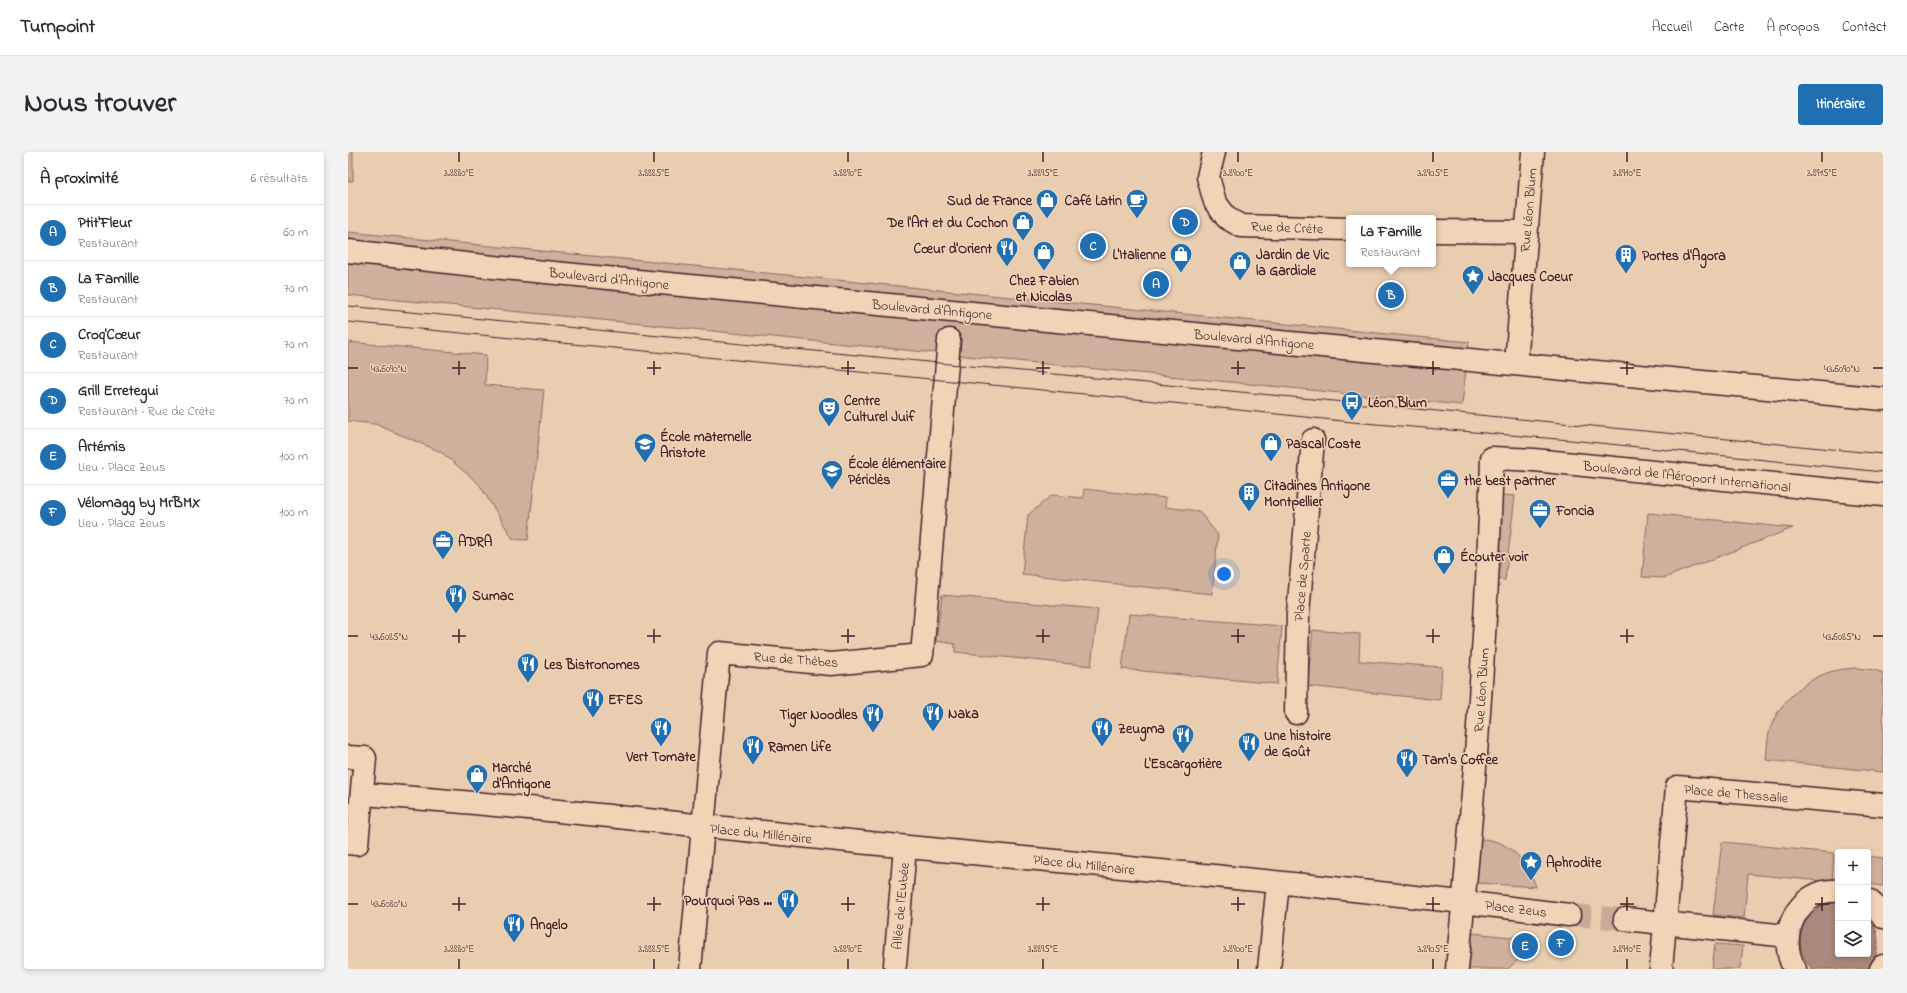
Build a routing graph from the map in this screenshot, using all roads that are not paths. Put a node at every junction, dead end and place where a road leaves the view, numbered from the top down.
1 (1214, 152) edge
2 (1533, 152) edge
3 (1346, 229) edge
4 (1436, 231) edge
5 (1526, 232) junction
6 (348, 251) edge
7 (948, 340) dead end
8 (1516, 364) junction
9 (1883, 399) edge
10 (1313, 440) dead end
11 (1492, 458) joint
12 (1883, 495) edge
13 (1296, 713) dead end
14 (348, 757) edge
15 (362, 794) junction
16 (1883, 806) edge
17 (703, 827) junction
18 (348, 843) edge
19 (905, 847) junction
20 (1278, 883) junction
21 (1835, 891) edge
22 (1464, 901) junction
23 (1871, 903) edge
24 (1569, 915) tunnel mouth
25 (1883, 917) edge
26 (1625, 919) tunnel mouth
27 (1665, 924) junction
28 (1787, 936) junction
29 (895, 965) dead end
30 (1883, 966) edge
31 (690, 969) edge
32 (1269, 969) edge
33 (1457, 969) edge
34 (1661, 969) edge
35 (1795, 969) edge
36 (1881, 969) edge

1 - 3 street, Rue de Crète
2 - 5 street, Rue Léon Blum
4 - 5 street
5 - 8 street, Rue Léon Blum
6 - 8 street, Boulevard d'Antigone
7 - 17 street, Rue de Thèbes
8 - 9 street
10 - 13 street, Place de Sparte
11 - 12 street, Boulevard de l'Aéroport International
11 - 22 street, Rue Léon Blum
14 - 15 street
15 - 17 street, Place du Millénaire
15 - 18 street
16 - 27 street, Place de Thessalie
17 - 19 street, Place du Millénaire
17 - 31 street, Rue de Thèbes
19 - 20 street, Place du Millénaire
19 - 29 street, Allée de l'Eubée
20 - 22 street, Place du Millénaire
20 - 32 street
21 - 28 street
22 - 24 street, Place Zeus
22 - 33 street, Rue Léon Blum
23 - 25 street
26 - 27 street
27 - 28 street
27 - 34 street, Place de Thessalie
28 - 35 street
30 - 36 street

